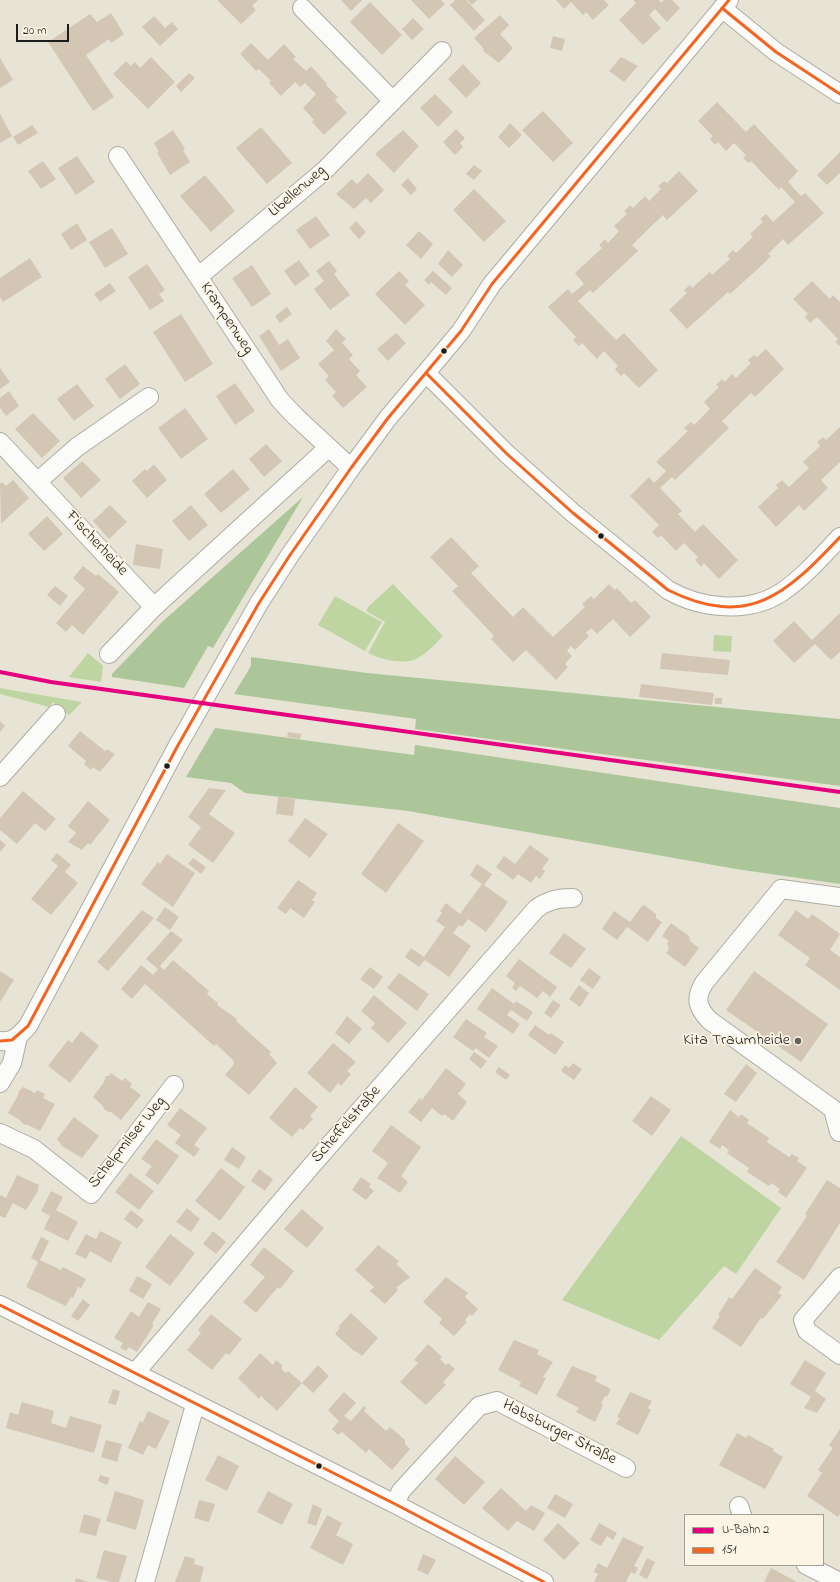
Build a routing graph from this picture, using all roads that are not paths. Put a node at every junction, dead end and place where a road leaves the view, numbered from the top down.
1 (726, 4) edge
2 (302, 8) dead end
3 (442, 51) dead end
4 (840, 94) edge
5 (393, 101) junction
6 (118, 156) dead end
7 (198, 277) junction
8 (426, 373) junction
9 (148, 397) dead end
10 (0, 442) edge
11 (328, 448) junction
12 (351, 468) junction
13 (37, 482) junction
14 (840, 537) edge
15 (154, 607) junction
16 (109, 654) dead end
17 (56, 714) dead end
18 (0, 777) edge
19 (840, 897) edge
20 (572, 898) dead end
21 (18, 1037) junction
22 (0, 1041) edge
23 (0, 1084) edge
24 (174, 1085) dead end
25 (839, 1132) dead end
26 (0, 1133) edge
27 (840, 1276) edge
28 (0, 1305) edge
29 (840, 1355) edge
30 (135, 1373) junction
31 (195, 1404) junction
32 (626, 1468) dead end
33 (395, 1504) junction
34 (808, 1566) edge
35 (145, 1582) edge
36 (544, 1582) edge
37 (840, 1582) edge

1 - 4 street
1 - 8 street
2 - 5 street
3 - 5 street, Libellenweg
5 - 7 street, Libellenweg
6 - 7 street, Krampenweg
7 - 11 street, Krampenweg
8 - 12 street
8 - 14 street
9 - 13 street
10 - 13 street, Fischerheide
11 - 12 street, Krampenweg
11 - 15 street
12 - 21 street
13 - 15 street, Fischerheide
15 - 16 street
17 - 18 street
19 - 25 street
20 - 30 street, Scheffelstraße
21 - 22 street
21 - 23 street
24 - 26 street, Schelpmilser Weg
27 - 29 street
28 - 30 street
30 - 31 street
31 - 33 street
31 - 35 street
32 - 33 street, Habsburger Straße
33 - 36 street
34 - 37 street

